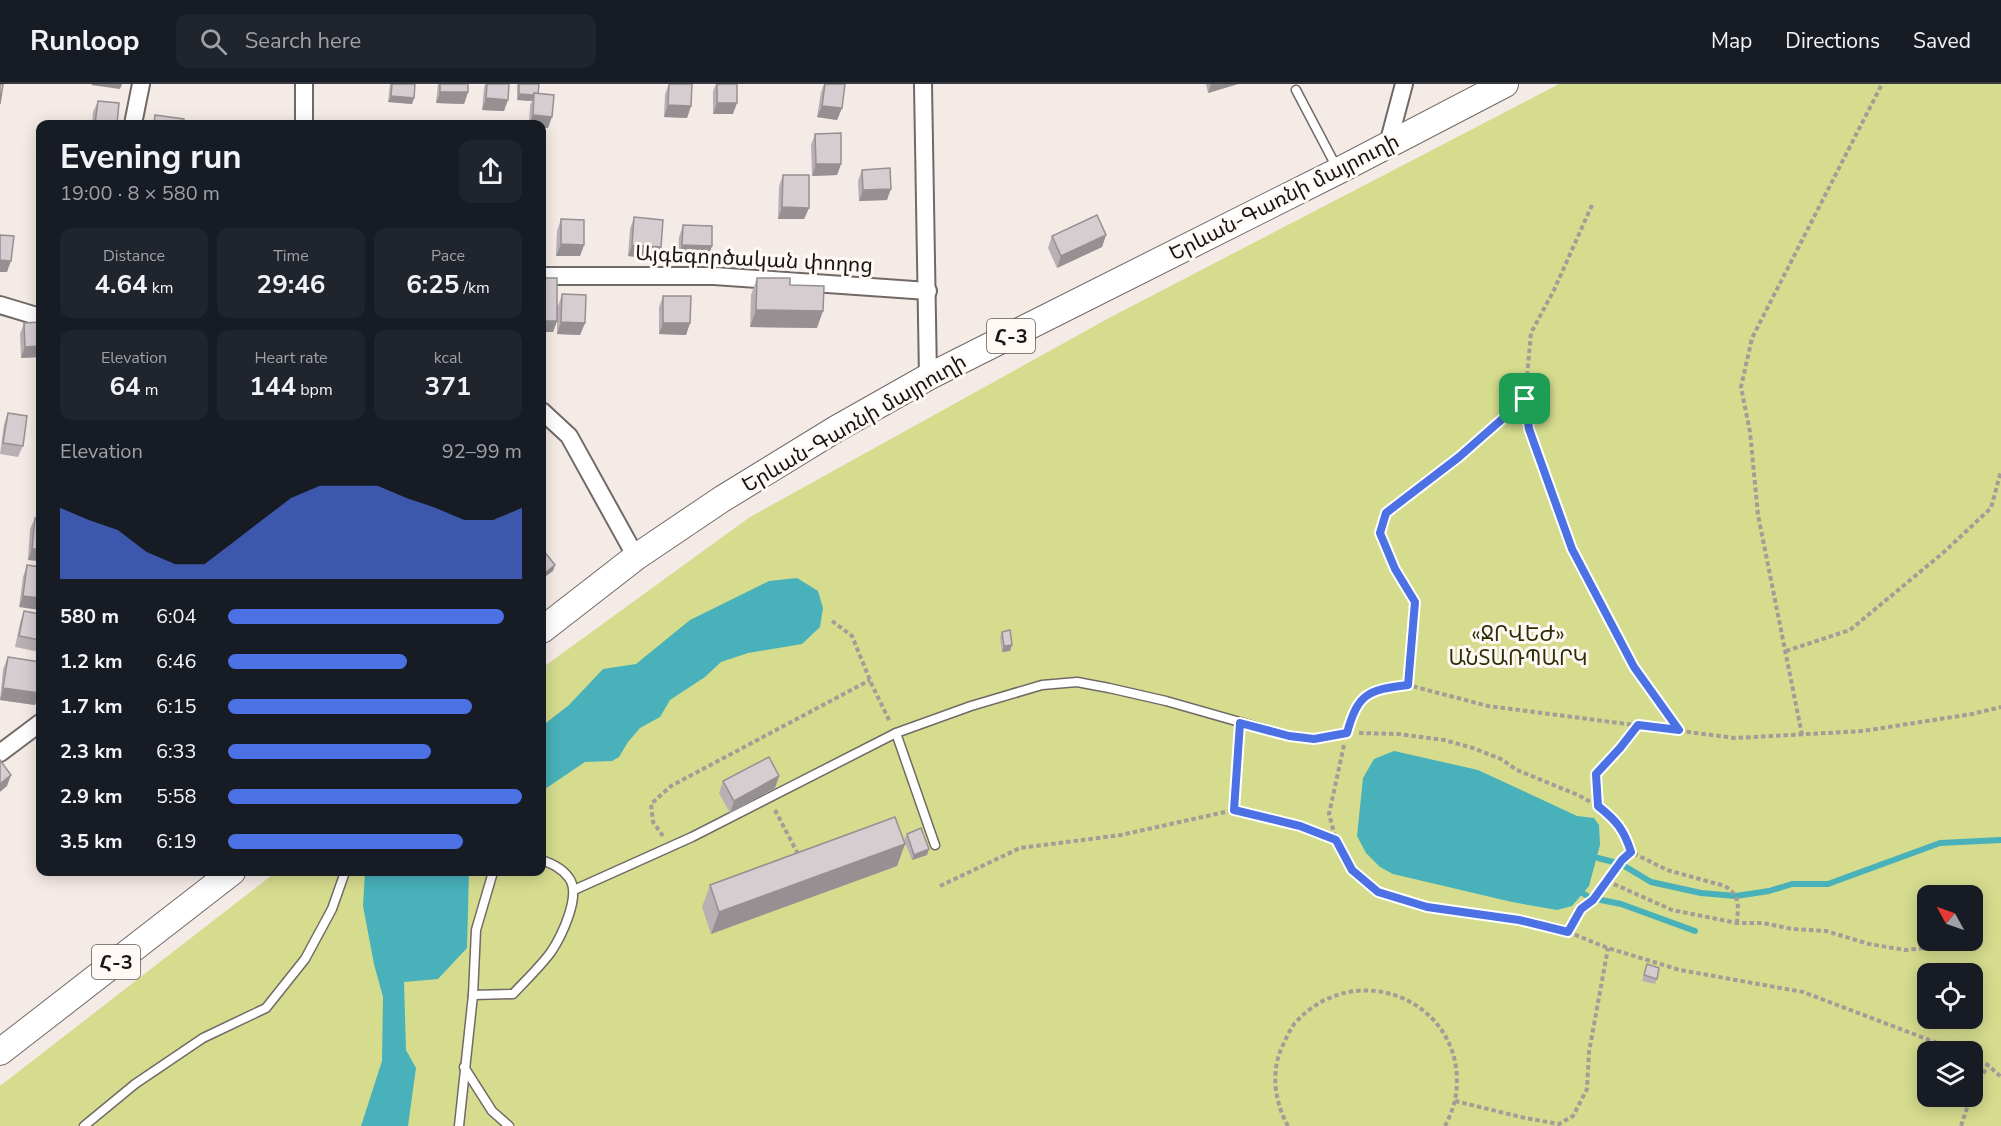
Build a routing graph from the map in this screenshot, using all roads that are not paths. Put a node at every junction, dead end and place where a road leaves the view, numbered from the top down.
1 (141, 84) edge
2 (304, 84) edge
3 (923, 84) edge
4 (1404, 84) edge
5 (1505, 84) edge
6 (1296, 90) dead end
7 (134, 120) edge
8 (304, 120) edge
9 (1388, 144) junction
10 (1338, 171) junction
11 (546, 276) edge
12 (928, 291) junction
13 (0, 305) edge
14 (36, 316) edge
15 (928, 377) junction
16 (546, 415) edge
17 (636, 558) junction
18 (546, 627) edge
19 (36, 726) edge
20 (896, 733) junction
21 (1347, 733) road end
22 (0, 753) edge
23 (935, 845) dead end
24 (546, 862) edge
25 (227, 876) edge
26 (344, 876) edge
27 (492, 876) edge
28 (574, 890) junction
29 (472, 995) junction
30 (0, 1052) edge
31 (464, 1066) junction
32 (84, 1126) edge
33 (459, 1126) edge
34 (509, 1126) edge

1 - 7 street
2 - 8 street
3 - 12 street
4 - 9 street
5 - 9 main road, Երևան-Գառնի մայրուղի / Հ-3
6 - 10 lane
9 - 10 main road, Երևան-Գառնի մայրուղի / Հ-3
10 - 15 main road, Երևան-Գառնի մայրուղի / Հ-3
11 - 12 street, Այգեգործական փողոց
12 - 15 street
13 - 14 street
15 - 17 main road, Երևան-Գառնի մայրուղի / Հ-3
16 - 17 street
17 - 18 main road, Երևան-Գառնի մայրուղի / Հ-3
19 - 22 street
20 - 21 lane
20 - 23 lane
20 - 28 lane
24 - 28 lane
25 - 30 main road, Հ-3
26 - 32 lane
27 - 29 lane
28 - 29 lane
29 - 31 lane
31 - 33 lane
31 - 34 lane

